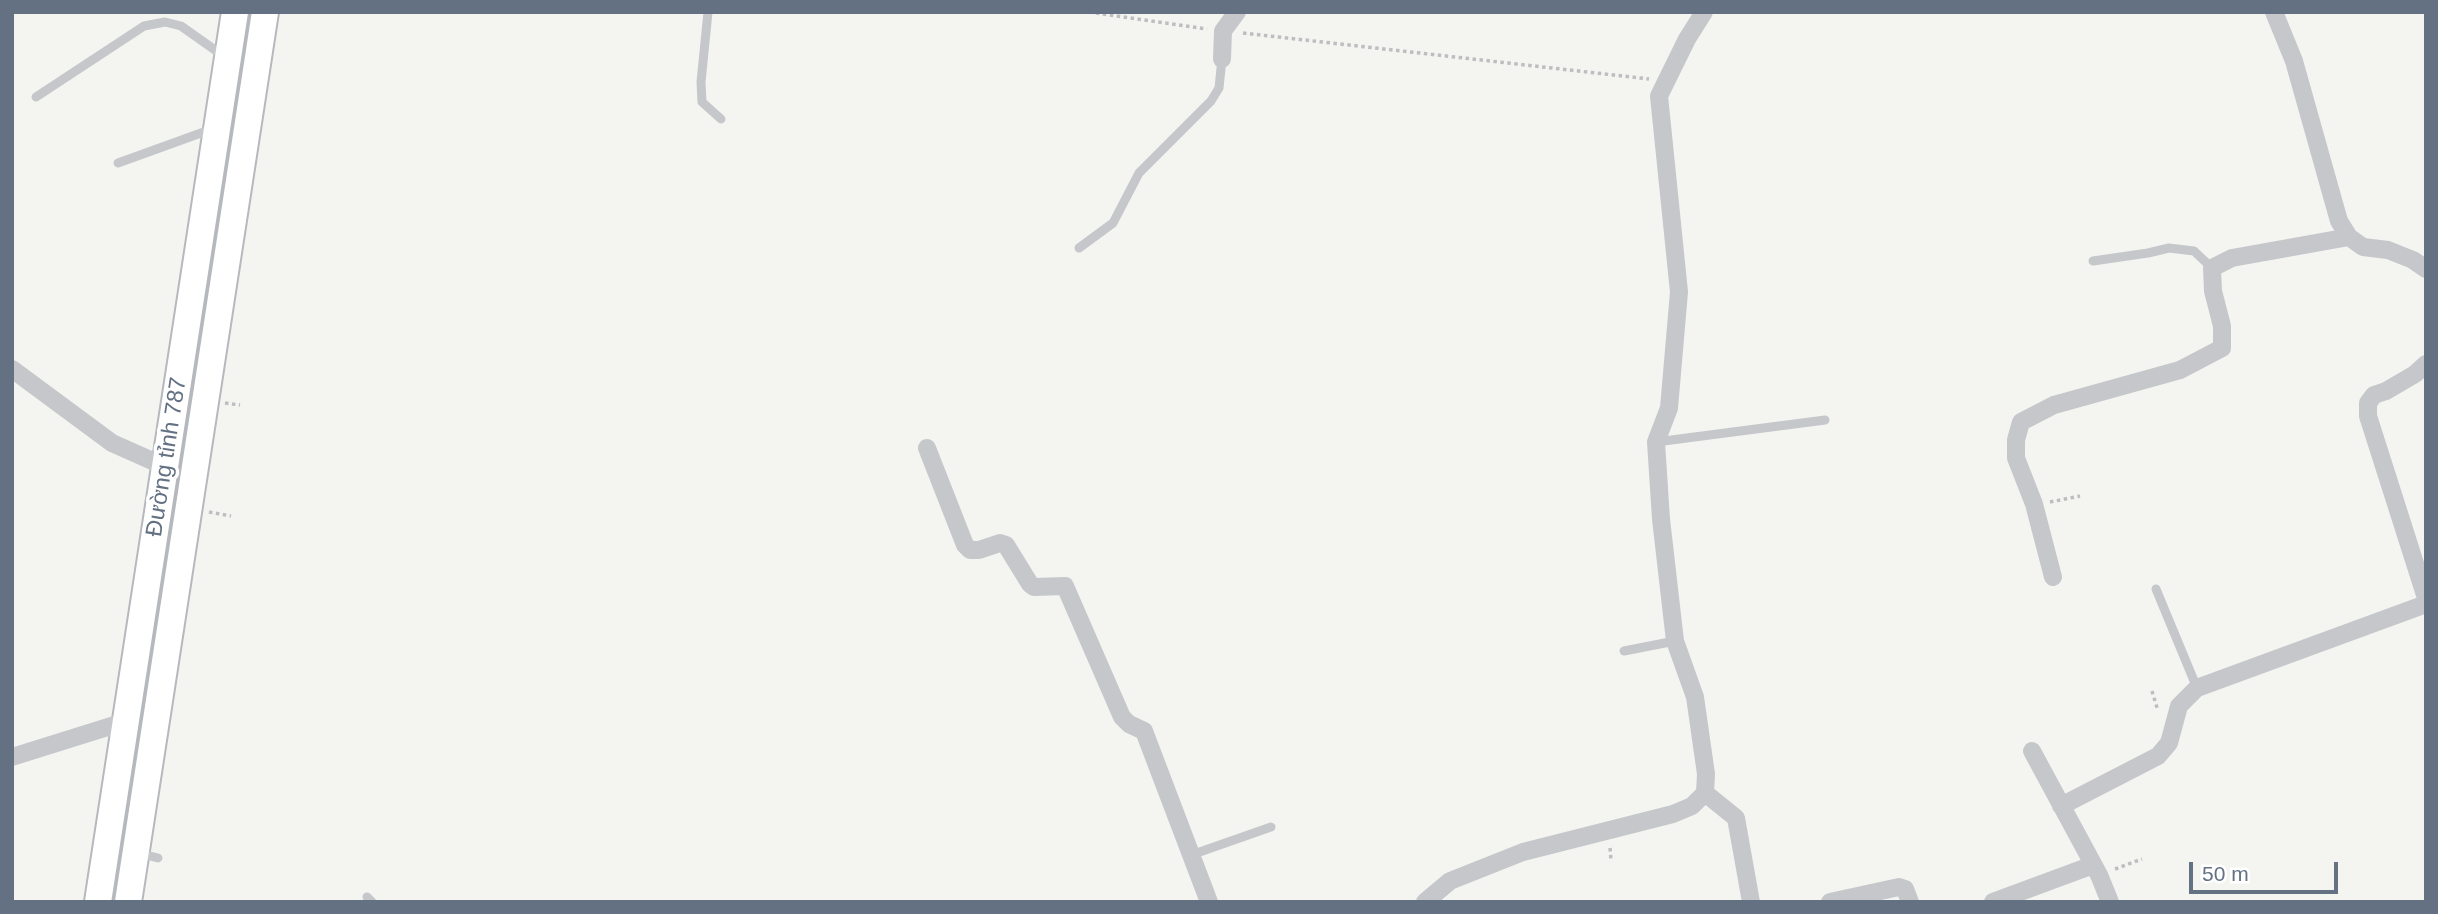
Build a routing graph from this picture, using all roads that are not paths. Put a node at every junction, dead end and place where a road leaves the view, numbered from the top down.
1 (235, 12) edge
2 (265, 12) edge
3 (708, 12) edge
4 (1237, 12) edge
5 (1703, 12) edge
6 (2274, 12) edge
7 (1223, 44) joint
8 (228, 54) junction
9 (36, 97) dead end
10 (721, 119) dead end
11 (217, 127) junction
12 (118, 163) dead end
13 (2349, 237) junction
14 (1080, 248) dead end
15 (2093, 261) dead end
16 (2212, 268) junction
17 (2426, 269) edge
18 (2426, 364) edge
19 (12, 369) edge
20 (1825, 420) dead end
21 (1656, 442) junction
22 (928, 448) dead end
23 (166, 467) junction
24 (2053, 577) dead end
25 (2156, 589) dead end
26 (2426, 598) edge
27 (2426, 604) edge
28 (1675, 641) junction
29 (1624, 651) dead end
30 (2197, 688) junction
31 (127, 721) junction
32 (2032, 751) dead end
33 (12, 757) edge
34 (1705, 793) junction
35 (2061, 807) junction
36 (1271, 827) dead end
37 (1191, 855) junction
38 (2096, 870) junction
39 (98, 902) edge
40 (128, 902) edge
41 (1209, 902) edge
42 (1425, 902) edge
43 (1751, 902) edge
44 (1830, 902) edge
45 (1910, 902) edge
46 (1993, 902) edge
47 (2110, 902) edge

1 - 8 main road, Đường tỉnh 787
2 - 40 main road, Đường tỉnh 787
3 - 10 lane
4 - 7 street
5 - 21 street
6 - 13 street
7 - 14 lane
8 - 9 lane
8 - 11 main road, Đường tỉnh 787
11 - 12 lane
11 - 23 main road, Đường tỉnh 787
13 - 16 street
13 - 17 street
15 - 16 lane
16 - 24 street
18 - 26 street
19 - 23 street
20 - 21 lane
21 - 28 street
22 - 37 street
23 - 31 main road, Đường tỉnh 787
25 - 30 lane
27 - 30 street
28 - 29 lane
28 - 34 street
30 - 35 street
31 - 33 street
31 - 39 main road, Đường tỉnh 787
32 - 35 street
34 - 42 street
34 - 43 street
35 - 38 street
36 - 37 lane
37 - 41 street
38 - 46 street
38 - 47 street
44 - 45 street

